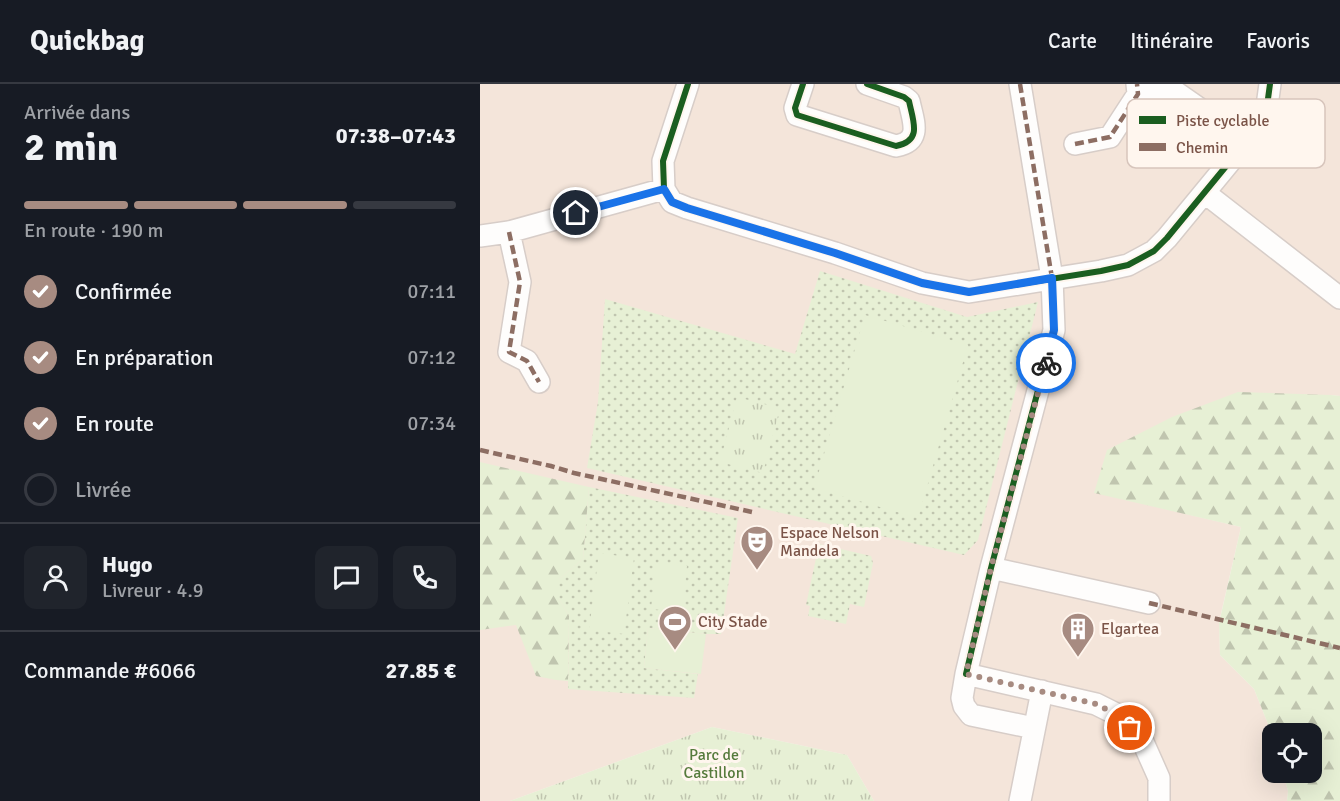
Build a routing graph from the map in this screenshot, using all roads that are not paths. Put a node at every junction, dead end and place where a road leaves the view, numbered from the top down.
1 (688, 84) edge
2 (802, 84) edge
3 (867, 84) edge
4 (1020, 84) edge
5 (1270, 84) edge
6 (1137, 89) edge
7 (1186, 99) edge
8 (1268, 99) edge
9 (1127, 107) edge
10 (1075, 144) dead end
11 (1225, 168) edge
12 (664, 189) junction
13 (1205, 193) junction
14 (509, 232) junction
15 (480, 236) edge
16 (1052, 278) junction
17 (1340, 298) edge
18 (539, 382) dead end
19 (991, 568) junction
20 (1149, 603) dead end
21 (966, 674) junction
22 (1042, 691) junction
23 (1034, 728) junction
24 (1020, 801) edge
25 (1159, 801) edge

1 - 12 street
2 - 3 street
4 - 16 street
5 - 8 street
6 - 7 street
9 - 10 street
11 - 13 street
12 - 14 street
12 - 16 street
13 - 16 street
13 - 17 street
14 - 15 street
14 - 18 street
16 - 19 street
19 - 20 street
19 - 21 street
21 - 22 street
21 - 23 street
22 - 23 street
22 - 25 street
23 - 24 street

